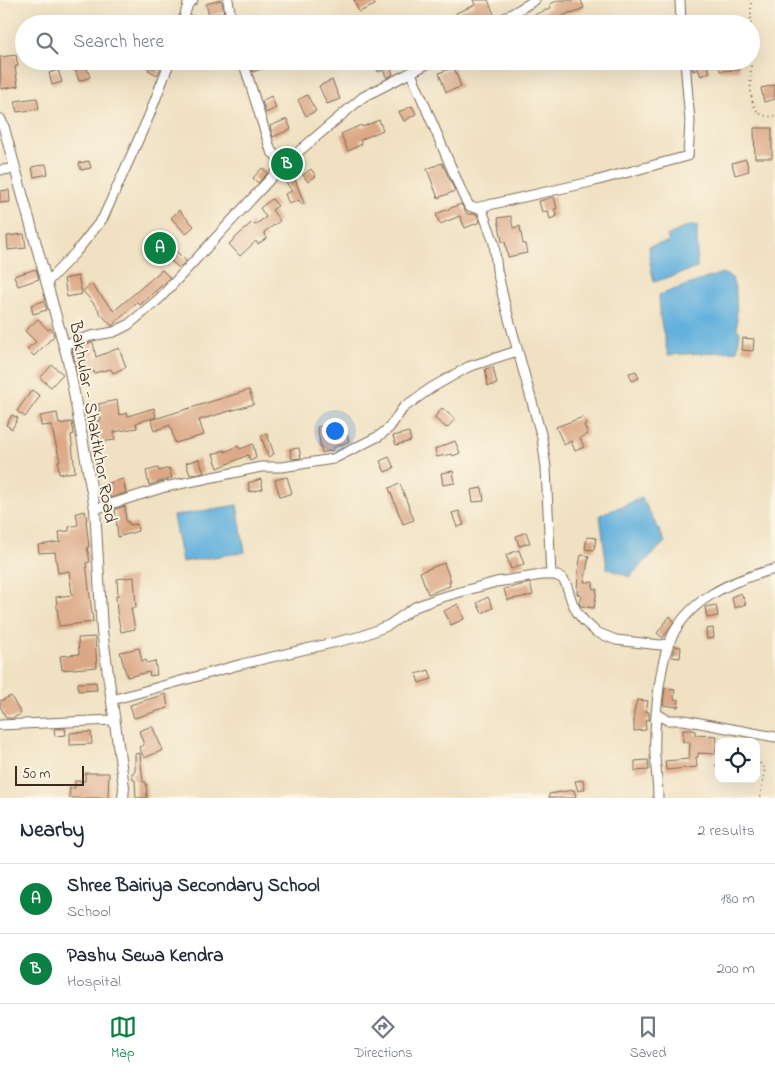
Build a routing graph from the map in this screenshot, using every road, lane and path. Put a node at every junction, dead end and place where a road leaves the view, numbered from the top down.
1 (192, 0) edge
2 (228, 0) edge
3 (535, 0) edge
4 (680, 0) edge
5 (751, 0) edge
6 (185, 15) edge
7 (230, 15) edge
8 (510, 15) edge
9 (681, 15) edge
10 (751, 15) edge
11 (167, 70) edge
12 (246, 70) edge
13 (416, 70) edge
14 (685, 70) edge
15 (751, 70) edge
16 (411, 73) junction
17 (775, 116) edge
18 (0, 119) edge
19 (284, 164) junction
20 (15, 169) junction
21 (0, 170) edge
22 (481, 207) junction
23 (46, 282) junction
24 (64, 344) junction
25 (517, 351) junction
26 (94, 509) junction
27 (775, 569) edge
28 (551, 575) junction
29 (668, 644) junction
30 (112, 700) junction
31 (656, 713) junction
32 (114, 720) junction
33 (0, 726) edge
34 (775, 737) edge
35 (760, 763) edge
36 (123, 798) edge
37 (658, 798) edge
38 (760, 798) edge

1 - 6 street
2 - 7 street
3 - 8 street
4 - 9 street
5 - 10 path
11 - 23 street
12 - 19 street
13 - 16 street
14 - 22 street
15 - 17 path
16 - 19 street
16 - 22 street
18 - 20 street, Bakhular - Shaktikhor Road
19 - 24 street
20 - 21 street
20 - 23 street, Bakhular - Shaktikhor Road
22 - 25 street
23 - 24 street, Bakhular - Shaktikhor Road
24 - 26 street, Bakhular - Shaktikhor Road
25 - 26 street
25 - 28 street
26 - 30 street, Bakhular - Shaktikhor Road
27 - 29 street
28 - 29 street
28 - 30 street
29 - 31 street
30 - 32 street, Bakhular - Shaktikhor Road
31 - 34 street
31 - 37 street
32 - 33 street
32 - 36 street, Bakhular - Shaktikhor Road
35 - 38 path

